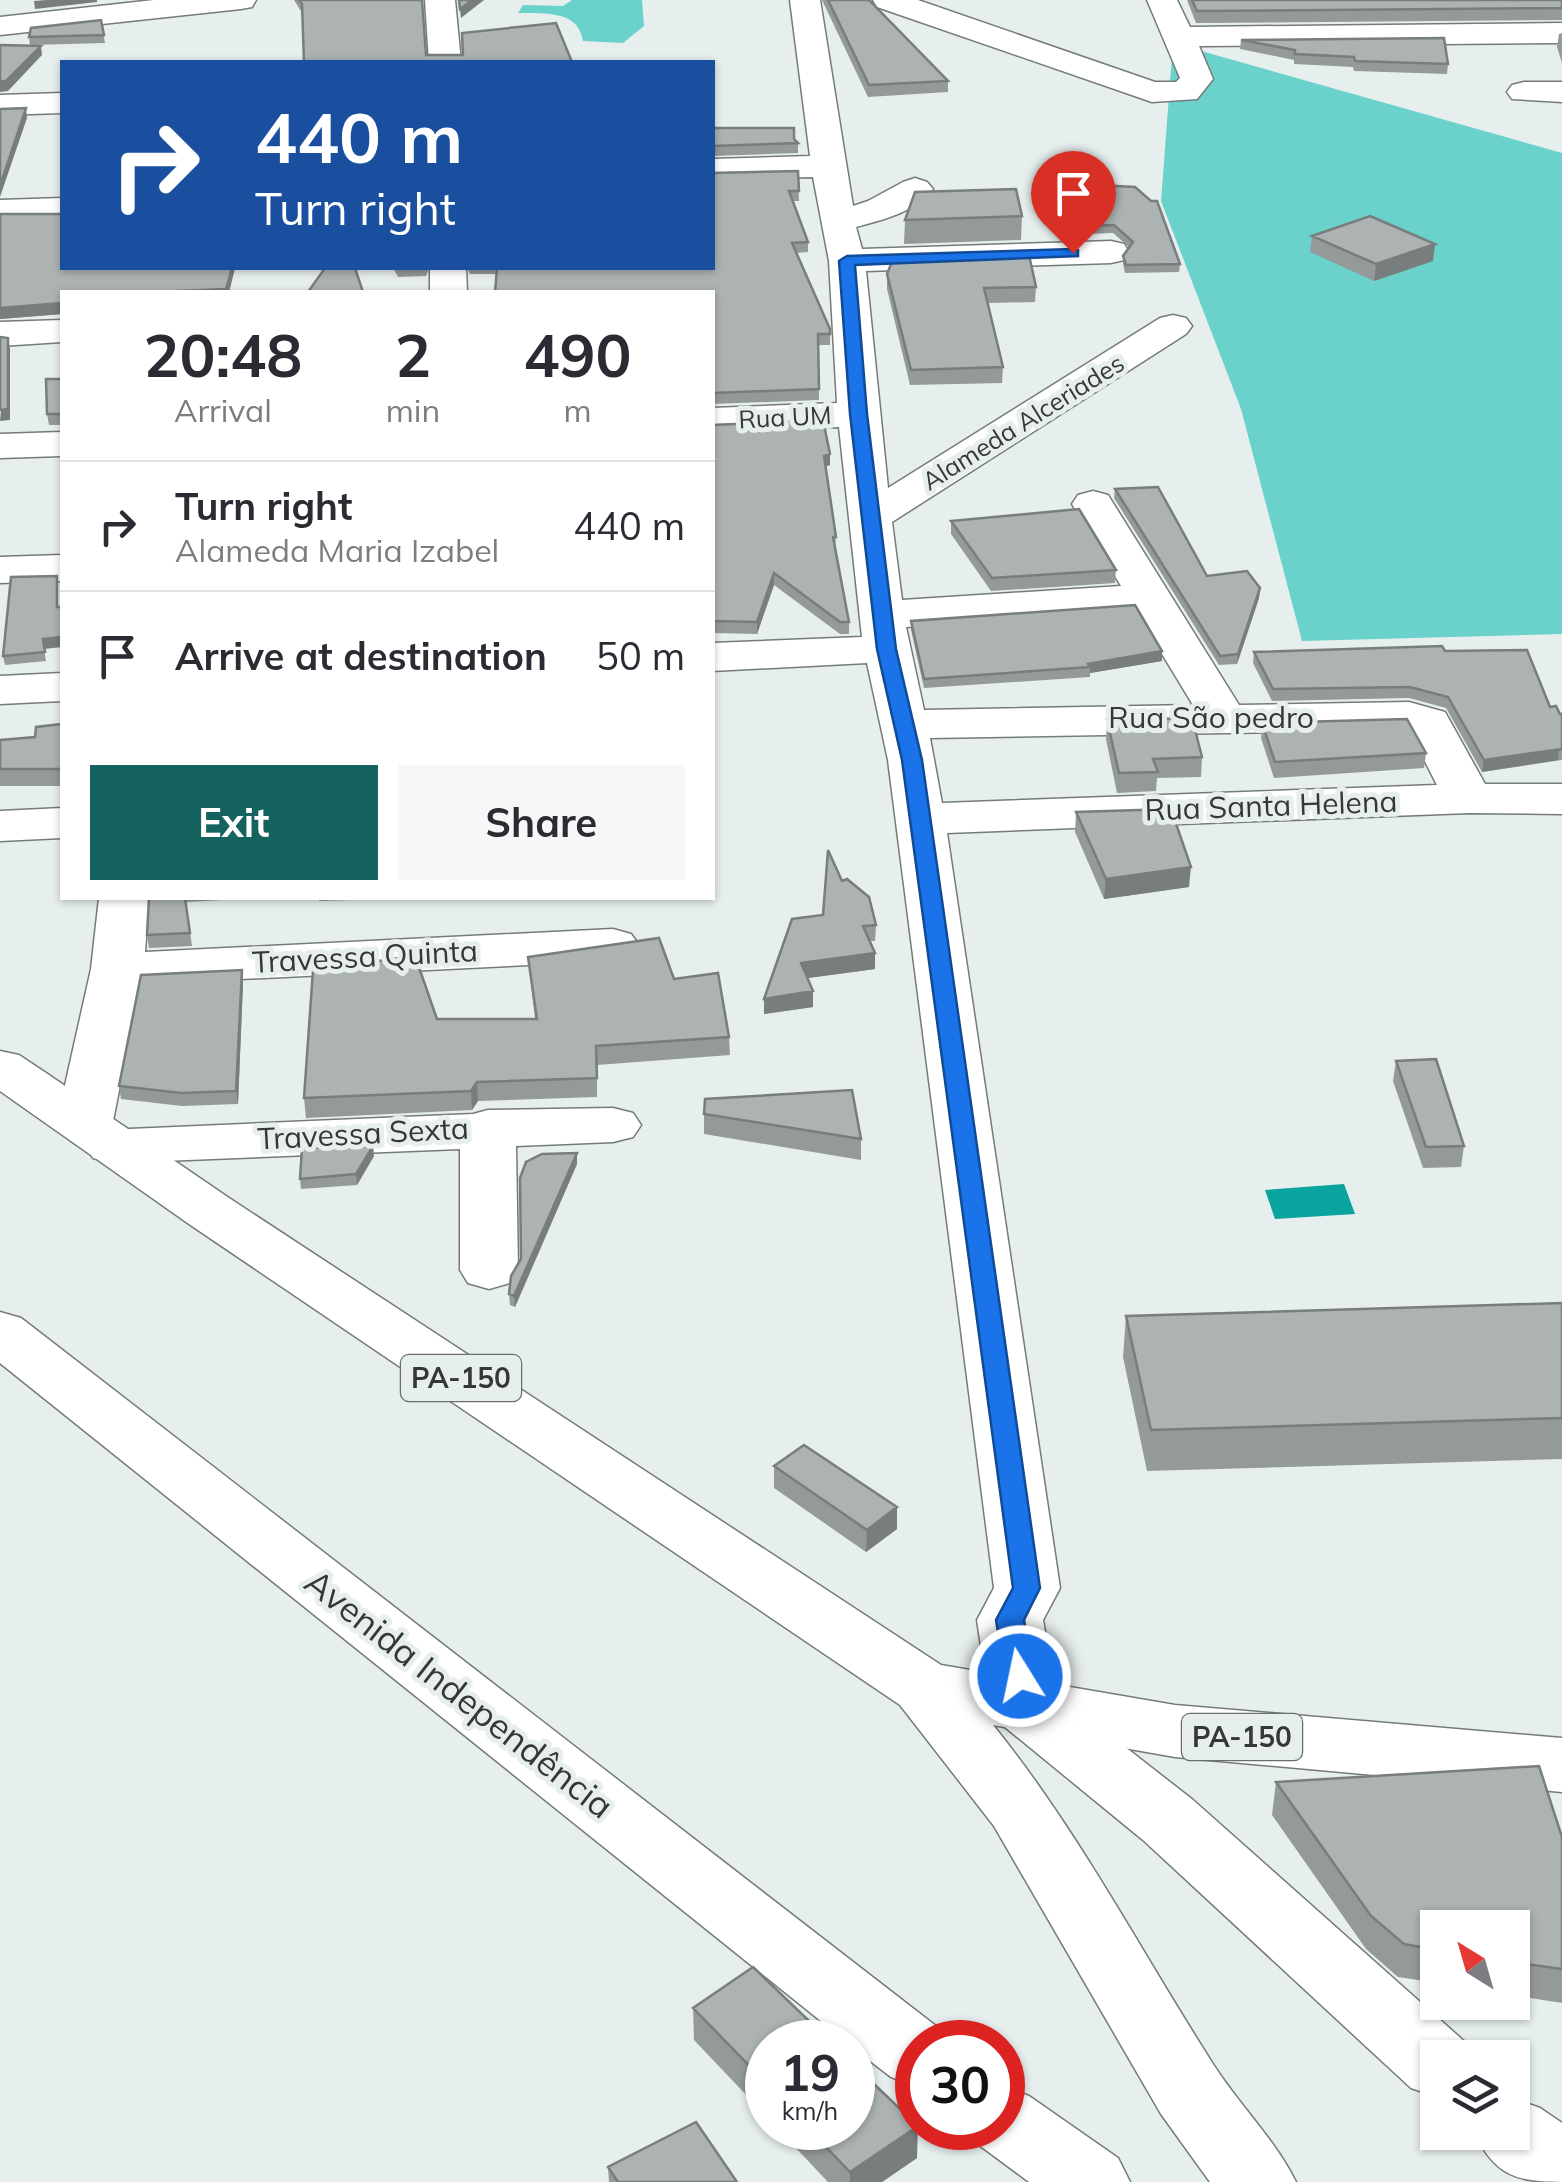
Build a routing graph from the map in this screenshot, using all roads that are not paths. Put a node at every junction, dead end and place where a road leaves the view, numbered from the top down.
1 (240, 0) edge
2 (440, 0) edge
3 (805, 0) edge
4 (888, 0) edge
5 (1162, 0) edge
6 (0, 26) edge
7 (1562, 33) edge
8 (1180, 37) junction
9 (445, 60) edge
10 (1524, 92) dead end
11 (1562, 92) edge
12 (60, 103) edge
13 (0, 105) edge
14 (831, 166) junction
15 (715, 169) edge
16 (914, 188) edge
17 (60, 209) edge
18 (0, 211) edge
19 (842, 241) junction
20 (1110, 252) dead end
21 (1172, 326) dead end
22 (60, 332) edge
23 (0, 334) edge
24 (858, 414) junction
25 (715, 420) edge
26 (60, 444) edge
27 (0, 446) edge
28 (1094, 504) dead end
29 (873, 516) junction
30 (60, 568) edge
31 (0, 570) edge
32 (1148, 597) junction
33 (885, 632) junction
34 (715, 657) edge
35 (60, 687) edge
36 (0, 690) edge
37 (1223, 717) junction
38 (906, 724) junction
39 (1468, 798) junction
40 (1562, 799) edge
41 (919, 819) junction
42 (60, 823) edge
43 (0, 826) edge
44 (124, 900) edge
45 (613, 946) edge
46 (117, 969) junction
47 (0, 1067) edge
48 (613, 1124) dead end
49 (488, 1127) junction
50 (99, 1134) junction
51 (488, 1270) dead end
52 (0, 1332) edge
53 (924, 1686) junction
54 (1024, 1705) junction
55 (1175, 1731) junction
56 (1562, 1765) edge
57 (610, 1813) junction
58 (1168, 1820) junction
59 (895, 2037) edge
60 (1420, 2049) edge
61 (895, 2068) edge
62 (1025, 2135) edge
63 (1530, 2144) edge
64 (988, 2150) edge
65 (1562, 2168) edge
66 (1026, 2182) edge
67 (1090, 2182) edge
68 (1256, 2182) edge

1 - 6 street
2 - 9 street
3 - 14 street
4 - 8 street
5 - 8 street
7 - 8 street
10 - 11 street
12 - 13 street
14 - 15 street
14 - 19 street
16 - 19 street
17 - 18 street
19 - 20 street
19 - 24 street
21 - 29 street, Alameda Alceriades
22 - 23 street
24 - 25 street, Rua UM
24 - 29 street
26 - 27 street
28 - 32 street
29 - 33 street
30 - 31 street
32 - 33 street
32 - 37 street
33 - 34 street
33 - 38 street
35 - 36 street
37 - 38 street, Rua São pedro
37 - 39 street, Rua São pedro
38 - 41 street
39 - 40 street, Rua Santa Helena
39 - 41 street, Rua Santa Helena
41 - 54 street
42 - 43 street
44 - 46 street
45 - 46 street, Travessa Quinta
46 - 50 street
47 - 50 street, PA-150
48 - 49 street, Travessa Sexta
49 - 50 street, Travessa Sexta
49 - 51 street
50 - 53 street, PA-150
52 - 57 street, Avenida Independência
53 - 54 street, PA-150
53 - 68 street, PA-150
54 - 55 street, PA-150
54 - 58 street
55 - 56 street, PA-150
55 - 58 street
57 - 59 street, Avenida Independência
57 - 61 street
58 - 60 street
62 - 67 street
63 - 65 street
64 - 66 street

